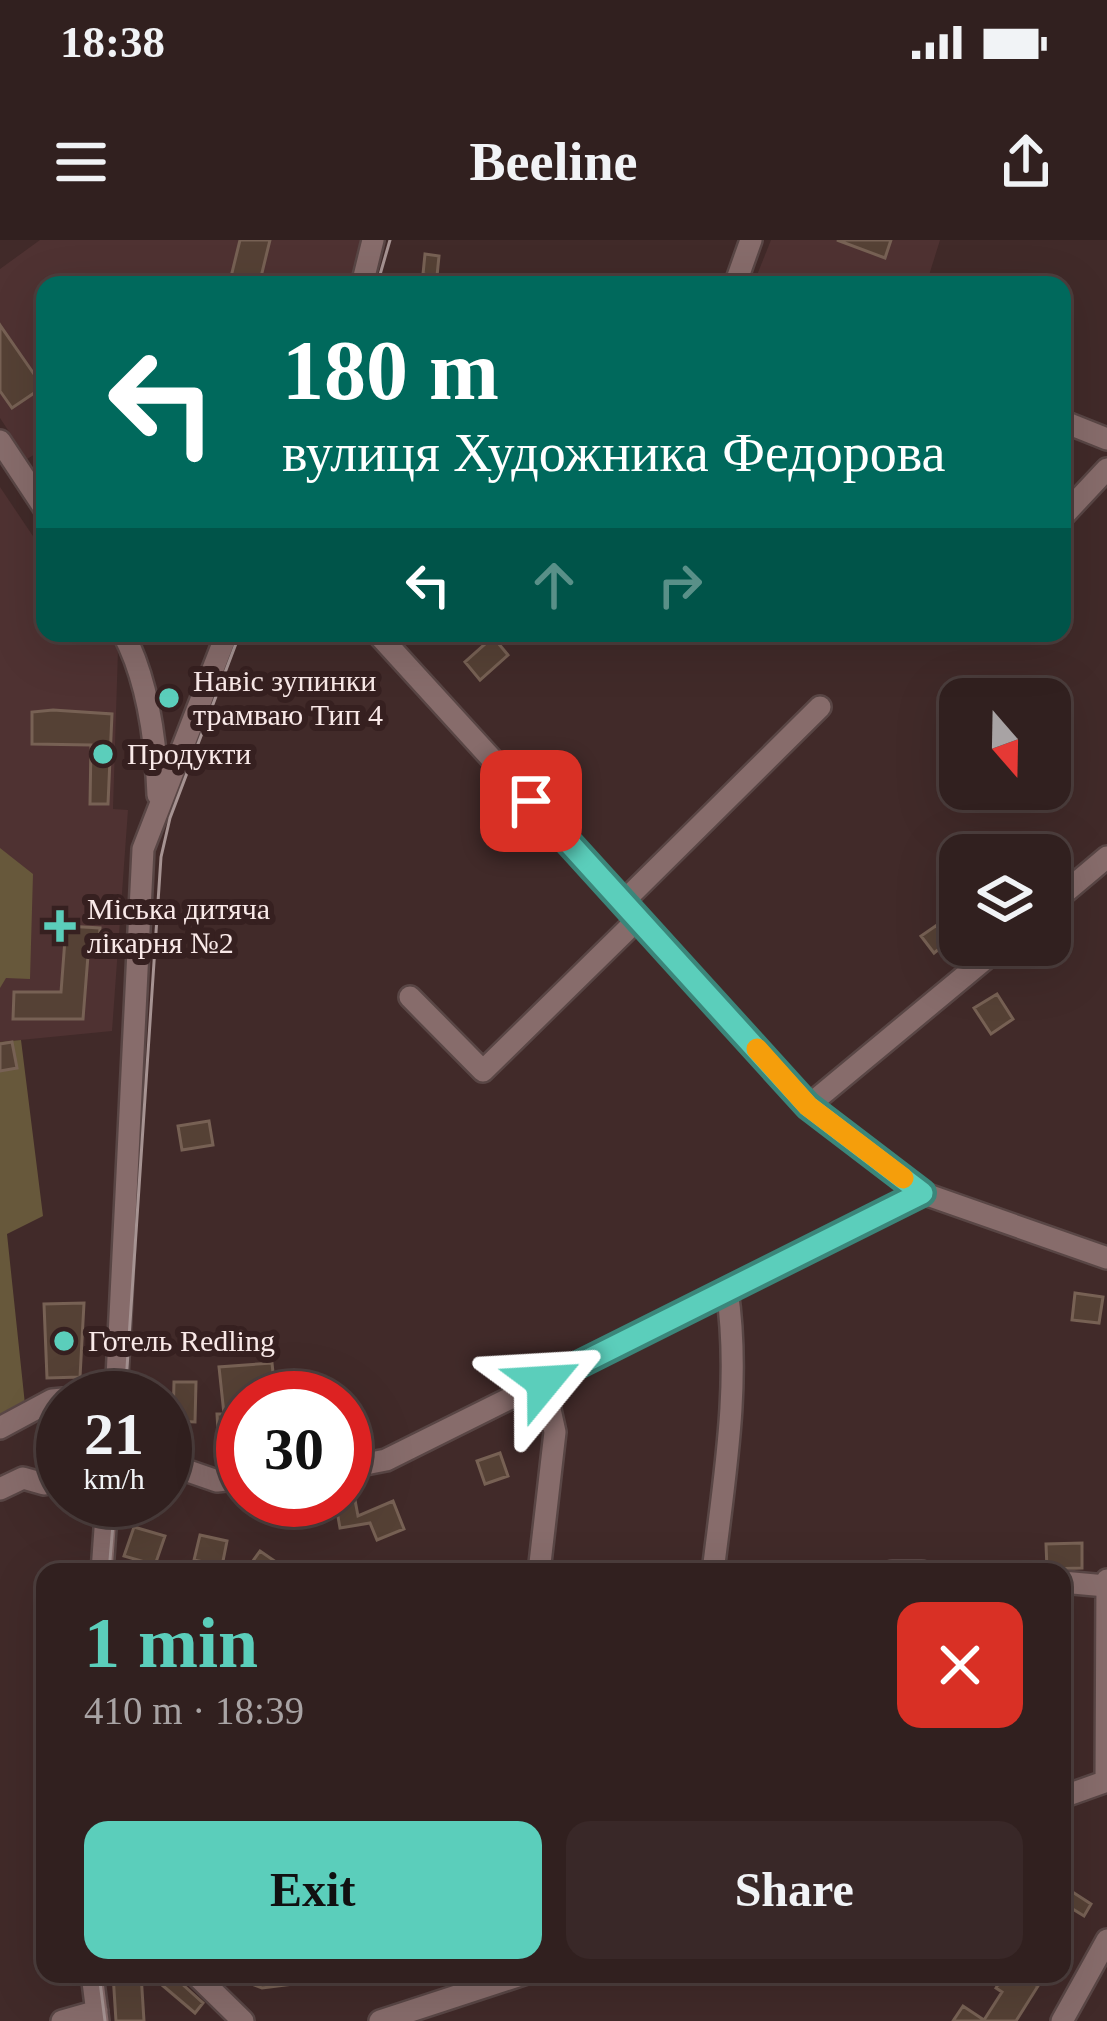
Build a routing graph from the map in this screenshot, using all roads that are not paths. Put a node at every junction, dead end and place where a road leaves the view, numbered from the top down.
1 (373, 240) edge
2 (751, 240) edge
3 (364, 276) edge
4 (738, 276) edge
5 (1071, 425) edge
6 (1107, 440) edge
7 (0, 441) edge
8 (1107, 469) edge
9 (36, 495) edge
10 (1071, 507) edge
11 (128, 642) edge
12 (223, 642) edge
13 (385, 642) edge
14 (820, 707) dead end
15 (159, 801) junction
16 (1107, 857) edge
17 (1071, 887) edge
18 (631, 911) junction
19 (977, 966) edge
20 (410, 997) dead end
21 (808, 1106) junction
22 (922, 1193) junction
23 (1107, 1258) edge
24 (727, 1291) junction
25 (117, 1371) edge
26 (544, 1382) junction
27 (36, 1409) edge
28 (0, 1428) edge
29 (372, 1463) edge
30 (36, 1482) edge
31 (0, 1489) edge
32 (105, 1527) edge
33 (103, 1563) edge
34 (540, 1563) edge
35 (714, 1563) edge
36 (1071, 1582) edge
37 (1107, 1583) edge
38 (1107, 1781) edge
39 (1071, 1794) edge
40 (1107, 1940) edge
41 (93, 1983) edge
42 (204, 1983) edge
43 (492, 1983) edge
44 (97, 2016) edge
45 (62, 2021) edge
46 (243, 2021) edge
47 (380, 2021) edge
48 (1061, 2021) edge

1 - 3 street
2 - 4 street
5 - 6 street
7 - 9 street
8 - 10 street
11 - 15 street
12 - 15 street
13 - 18 street
14 - 18 street
15 - 25 street
16 - 17 street
18 - 20 street
18 - 21 street
19 - 21 street
21 - 22 street
22 - 23 street
22 - 24 street
24 - 26 street
24 - 35 street
26 - 29 street
26 - 34 street
27 - 28 street
30 - 31 street
32 - 33 street
36 - 37 street
37 - 38 street
38 - 39 street
40 - 48 street
41 - 44 street
42 - 46 street
43 - 47 street
44 - 45 street

